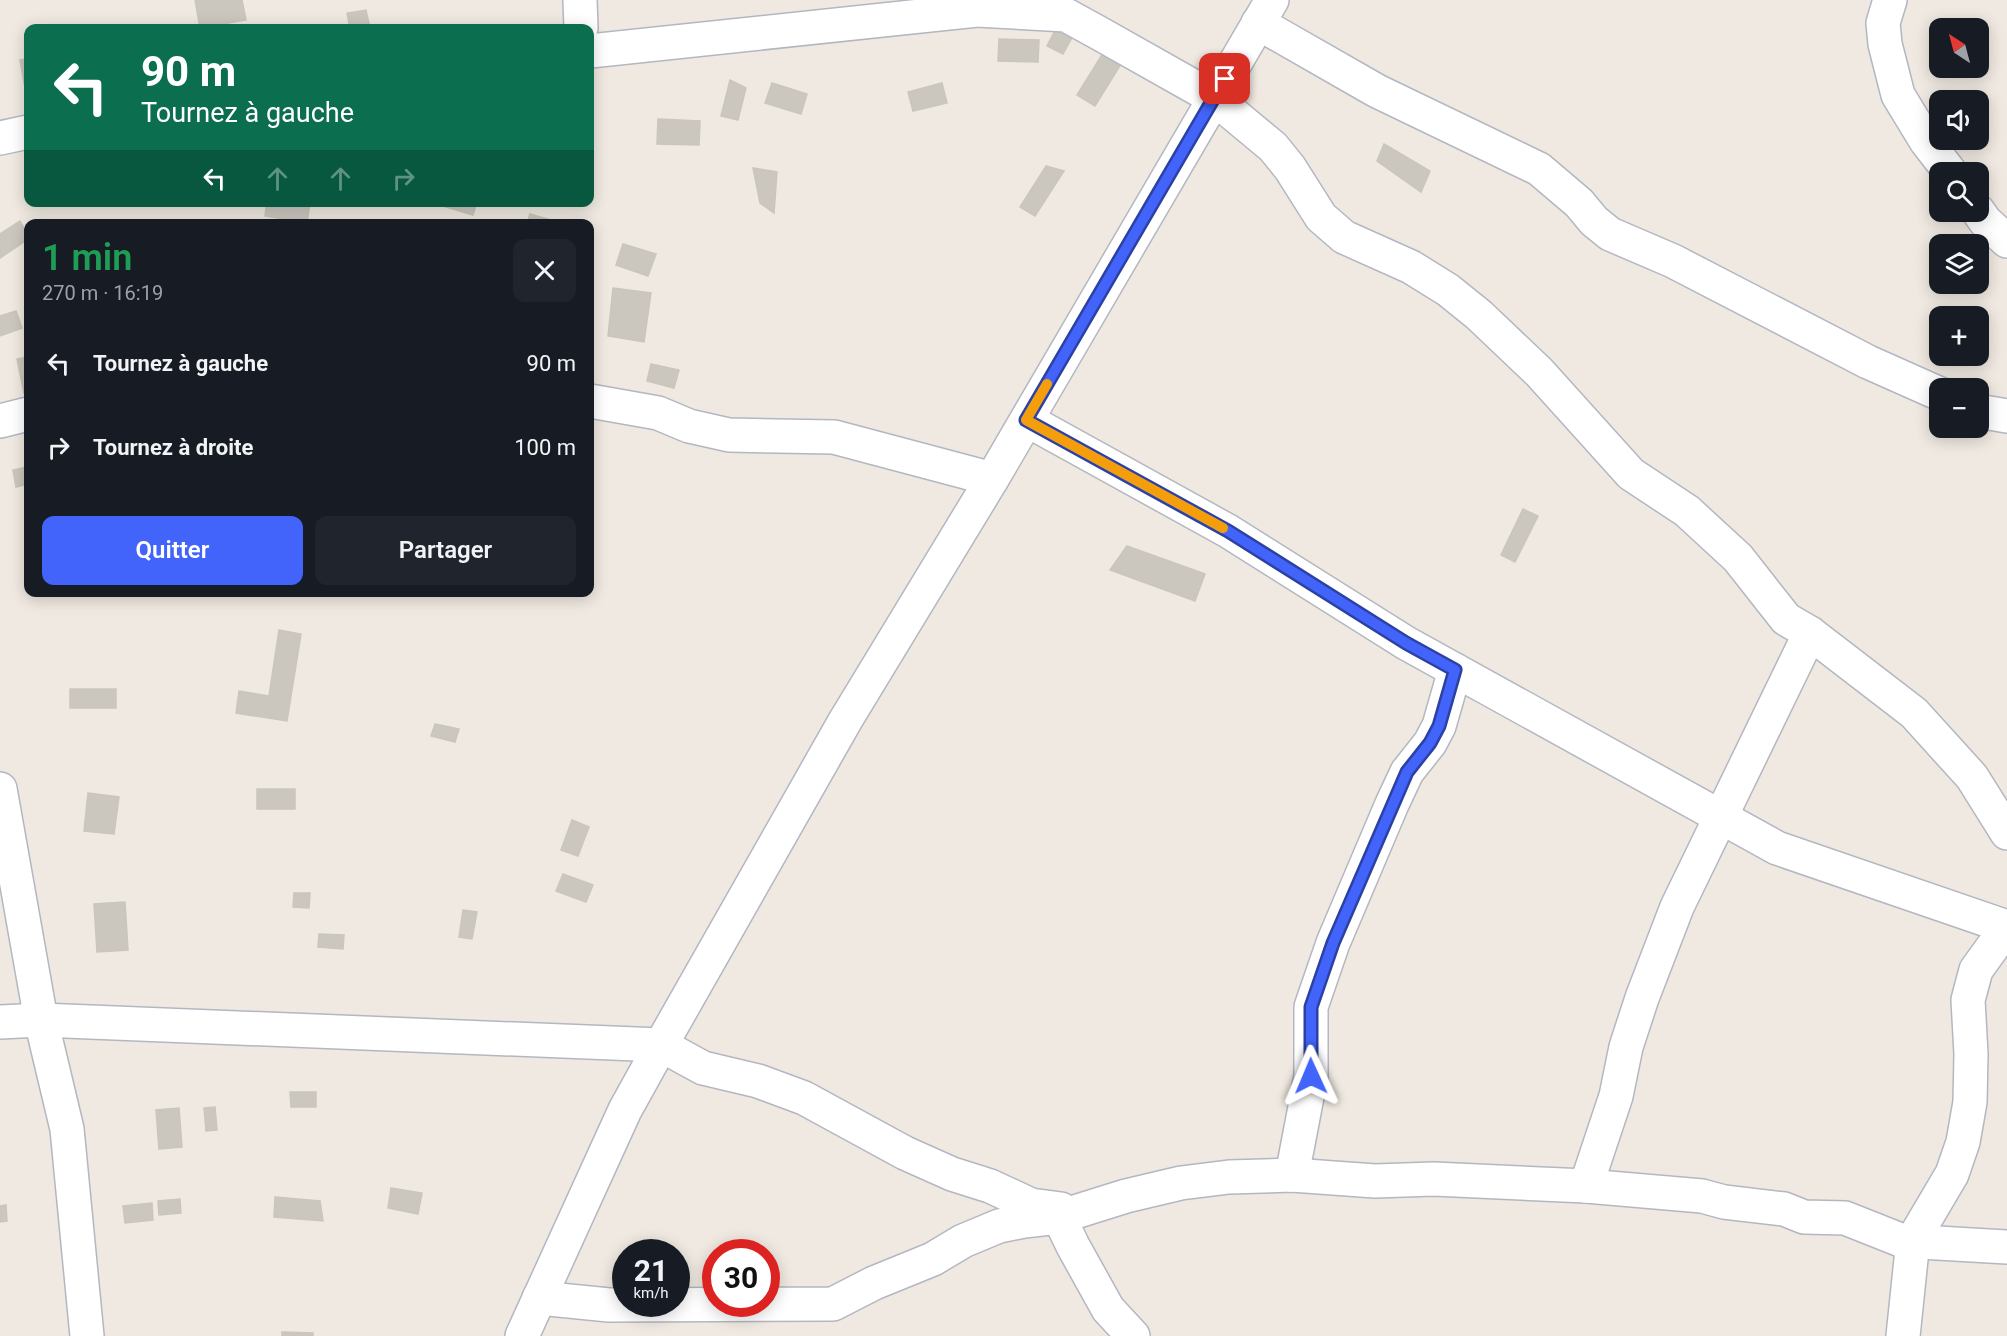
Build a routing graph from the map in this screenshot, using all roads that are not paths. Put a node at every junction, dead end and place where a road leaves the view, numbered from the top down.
1 (580, 0) edge
2 (1890, 0) edge
3 (1265, 11) edge
4 (582, 24) edge
5 (594, 51) edge
6 (1214, 98) junction
7 (24, 133) edge
8 (0, 138) edge
9 (1942, 162) edge
10 (1986, 222) edge
11 (2007, 241) edge
12 (1929, 389) edge
13 (594, 402) edge
14 (1989, 413) edge
15 (24, 415) edge
16 (2007, 416) edge
17 (1026, 420) junction
18 (0, 421) edge
19 (992, 479) junction
20 (1810, 633) junction
21 (1455, 670) junction
22 (0, 789) edge
23 (1721, 817) junction
24 (2007, 833) edge
25 (2007, 927) edge
26 (41, 1020) junction
27 (0, 1022) edge
28 (661, 1045) junction
29 (1292, 1175) junction
30 (1586, 1186) junction
31 (1068, 1214) junction
32 (1914, 1240) junction
33 (2007, 1247) edge
34 (540, 1298) junction
35 (87, 1336) edge
36 (522, 1336) edge
37 (1133, 1336) edge
38 (1903, 1336) edge

1 - 4 street
2 - 9 street
3 - 6 street
3 - 12 street
5 - 6 street
6 - 17 street
6 - 20 street
7 - 8 street
10 - 11 street
13 - 19 street
14 - 16 street
15 - 18 street
17 - 19 street
17 - 21 street
19 - 28 street
20 - 23 street
20 - 24 street
21 - 23 street
21 - 29 street
22 - 26 street
23 - 25 street
23 - 30 street
25 - 32 street
26 - 27 street
26 - 28 street
26 - 35 street
28 - 31 street
28 - 34 street
29 - 30 street
29 - 31 street
30 - 32 street
31 - 34 street
31 - 37 street
32 - 33 street
32 - 38 street
34 - 36 street

